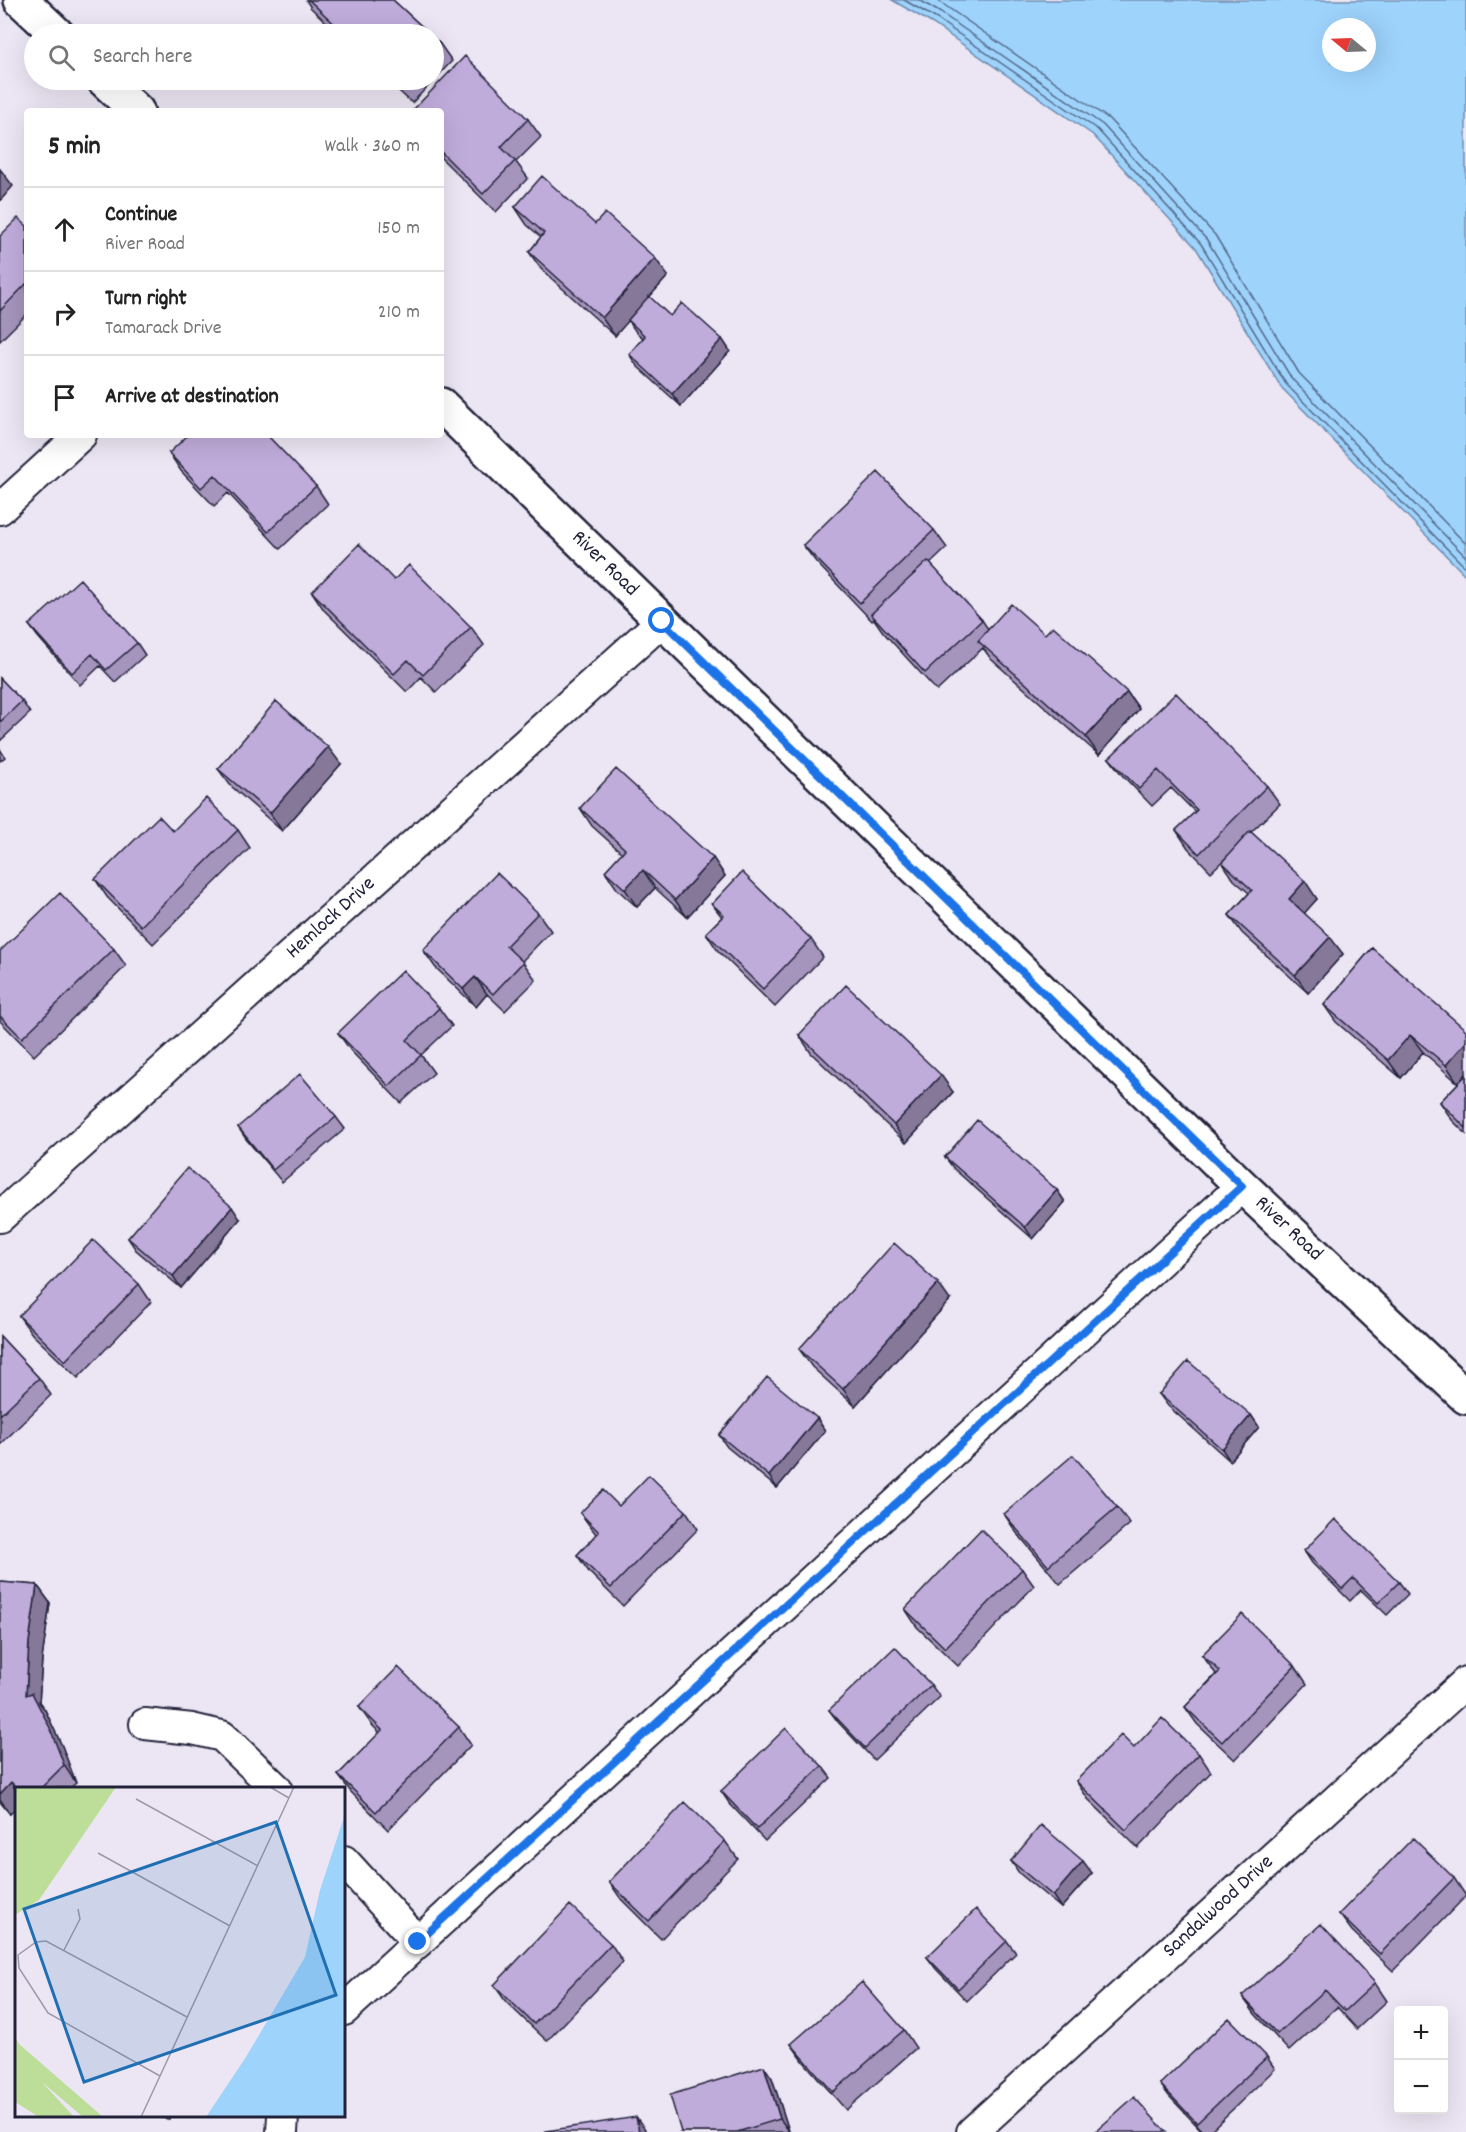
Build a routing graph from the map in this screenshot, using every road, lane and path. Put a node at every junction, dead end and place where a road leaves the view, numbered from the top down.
1 (21, 0) edge
2 (46, 24) edge
3 (115, 90) edge
4 (134, 108) edge
5 (444, 408) edge
6 (78, 438) edge
7 (0, 508) edge
8 (662, 621) junction
9 (1242, 1186) junction
10 (0, 1217) edge
11 (1466, 1397) edge
12 (1466, 1682) edge
13 (145, 1725) dead end
14 (275, 1787) edge
15 (345, 1862) edge
16 (418, 1942) junction
17 (345, 2009) edge
18 (283, 2117) edge
19 (282, 2132) edge
20 (972, 2132) edge

1 - 2 street
3 - 4 street
5 - 8 street, River Road
6 - 7 street
8 - 9 street, River Road
8 - 10 street, Hemlock Drive
9 - 11 street, River Road
9 - 16 street
12 - 20 street, Sandalwood Drive
13 - 14 street
15 - 16 street
16 - 17 street
18 - 19 street

